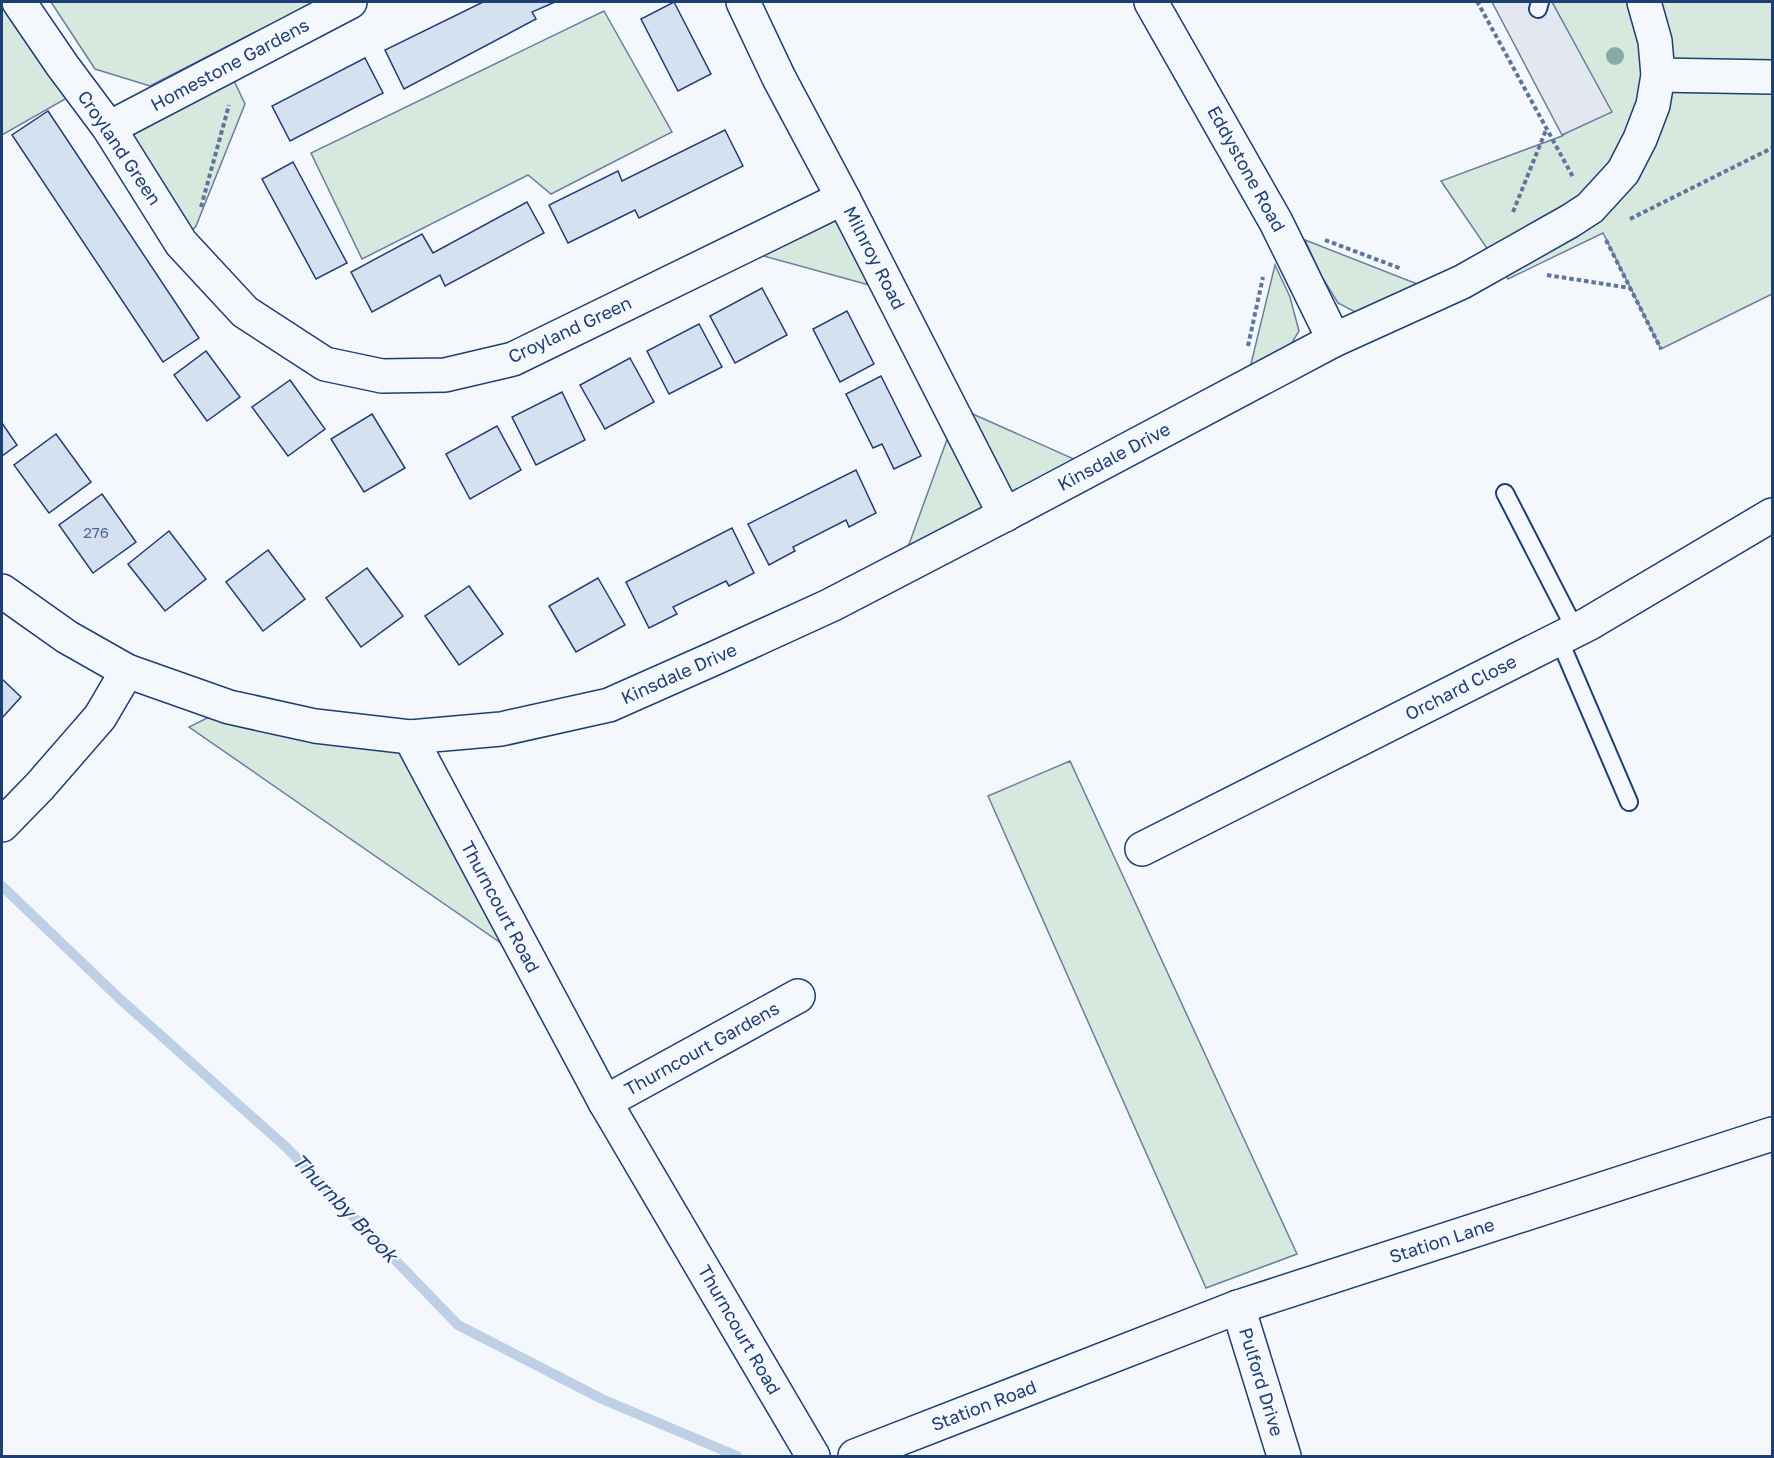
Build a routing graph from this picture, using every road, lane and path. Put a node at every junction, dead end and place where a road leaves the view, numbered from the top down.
1 (19, 2) edge
2 (350, 2) edge
3 (743, 2) edge
4 (1152, 2) edge
5 (1644, 2) edge
6 (227, 66) junction
7 (1658, 75) junction
8 (1773, 77) edge
9 (109, 128) junction
10 (1546, 129) dead end
11 (1773, 148) edge
12 (843, 198) junction
13 (1512, 213) dead end
14 (1276, 222) junction
15 (1624, 222) dead end
16 (181, 243) junction
17 (1491, 266) junction
18 (1450, 288) junction
19 (1630, 288) dead end
20 (1334, 340) junction
21 (1238, 391) junction
22 (1505, 493) dead end
23 (1005, 515) junction
24 (1773, 515) edge
25 (2, 591) edge
26 (1567, 635) junction
27 (128, 671) junction
28 (410, 737) junction
29 (1629, 802) dead end
30 (2, 825) edge
31 (1142, 849) dead end
32 (798, 996) dead end
33 (605, 1102) junction
34 (1773, 1134) edge
35 (1238, 1307) junction
36 (1114, 1356) joint
37 (813, 1456) edge
38 (855, 1456) edge
39 (1284, 1456) edge

1 - 9 street, Croyland Green
2 - 6 street, Homestone Gardens
3 - 12 street, Milnroy Road
4 - 14 street, Eddystone Road
5 - 7 street, Kinsdale Drive
6 - 9 street, Homestone Gardens
6 - 16 path
7 - 8 street
7 - 17 street, Kinsdale Drive
9 - 16 street, Croyland Green
10 - 13 path
11 - 15 path
12 - 16 street, Croyland Green
12 - 23 street, Milnroy Road
14 - 18 path
14 - 20 street, Eddystone Road
14 - 21 path
17 - 18 street, Kinsdale Drive
17 - 19 path
18 - 20 street, Kinsdale Drive
20 - 21 street, Kinsdale Drive
21 - 23 street, Kinsdale Drive
22 - 26 lane
23 - 28 street, Kinsdale Drive
24 - 26 street, Orchard Close
25 - 27 street
26 - 29 lane
26 - 31 street, Orchard Close
27 - 28 street
27 - 30 street
28 - 33 street, Thurncourt Road
32 - 33 street, Thurncourt Gardens
33 - 37 street, Thurncourt Road
34 - 35 street, Station Lane
35 - 36 street, Station Lane
35 - 39 street, Pulford Drive
36 - 38 street, Station Road

